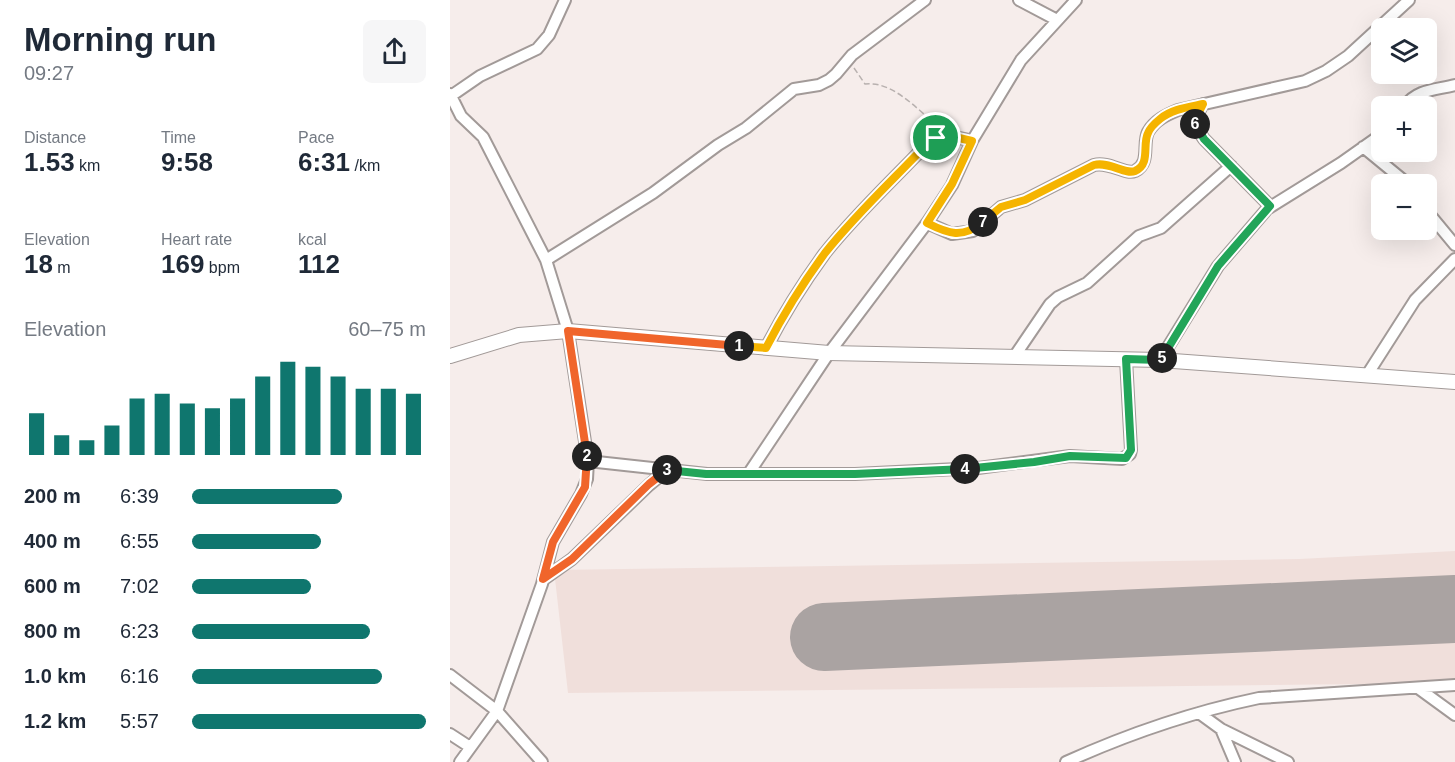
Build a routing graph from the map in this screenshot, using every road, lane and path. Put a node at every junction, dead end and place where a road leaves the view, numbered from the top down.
1 (565, 0) edge
2 (925, 0) edge
3 (1019, 0) edge
4 (1076, 0) edge
5 (1409, 0) edge
6 (1057, 20) junction
7 (849, 59) junction
8 (1455, 85) edge
9 (450, 95) edge
10 (1414, 96) edge
11 (1203, 104) junction
12 (936, 138) junction
13 (972, 141) junction
14 (1371, 142) edge
15 (1363, 147) junction
16 (1231, 166) junction
17 (1396, 174) edge
18 (1270, 206) junction
19 (927, 223) junction
20 (1437, 224) edge
21 (1455, 245) edge
22 (1455, 259) edge
23 (546, 260) junction
24 (568, 331) junction
25 (766, 348) junction
26 (829, 353) junction
27 (451, 354) edge
28 (1014, 357) junction
29 (1126, 359) junction
30 (1160, 360) junction
31 (1367, 375) junction
32 (1454, 379) edge
33 (588, 461) junction
34 (667, 470) junction
35 (749, 473) junction
36 (543, 579) junction
37 (450, 675) edge
38 (1455, 684) edge
39 (1418, 688) junction
40 (497, 711) junction
41 (1199, 713) junction
42 (1455, 715) edge
43 (1221, 729) junction
44 (450, 734) edge
45 (470, 747) junction
46 (1073, 761) edge
47 (460, 762) edge
48 (542, 762) edge
49 (1235, 762) edge
50 (1288, 762) edge

1 - 9 street
2 - 7 street
3 - 6 street
4 - 6 street
5 - 11 street
6 - 13 street
7 - 12 path
7 - 23 street
8 - 10 street
9 - 23 street
11 - 16 street
11 - 19 street
12 - 13 street
12 - 25 street
13 - 19 street
14 - 15 street
15 - 17 street
15 - 18 street
16 - 18 street
16 - 28 street
18 - 30 street
19 - 26 street
20 - 21 street
22 - 31 street
23 - 24 street
24 - 25 street
24 - 27 street
24 - 33 street
25 - 26 street
26 - 28 street
26 - 35 street
28 - 29 street
29 - 30 street
29 - 35 street
30 - 31 street
31 - 32 street
33 - 34 street
33 - 36 street
34 - 35 street
34 - 36 street
36 - 40 street
37 - 40 street
38 - 39 street
39 - 41 street
39 - 42 street
40 - 45 street
40 - 48 street
41 - 43 street
41 - 46 street
43 - 49 street
43 - 50 street
44 - 45 street
45 - 47 street

